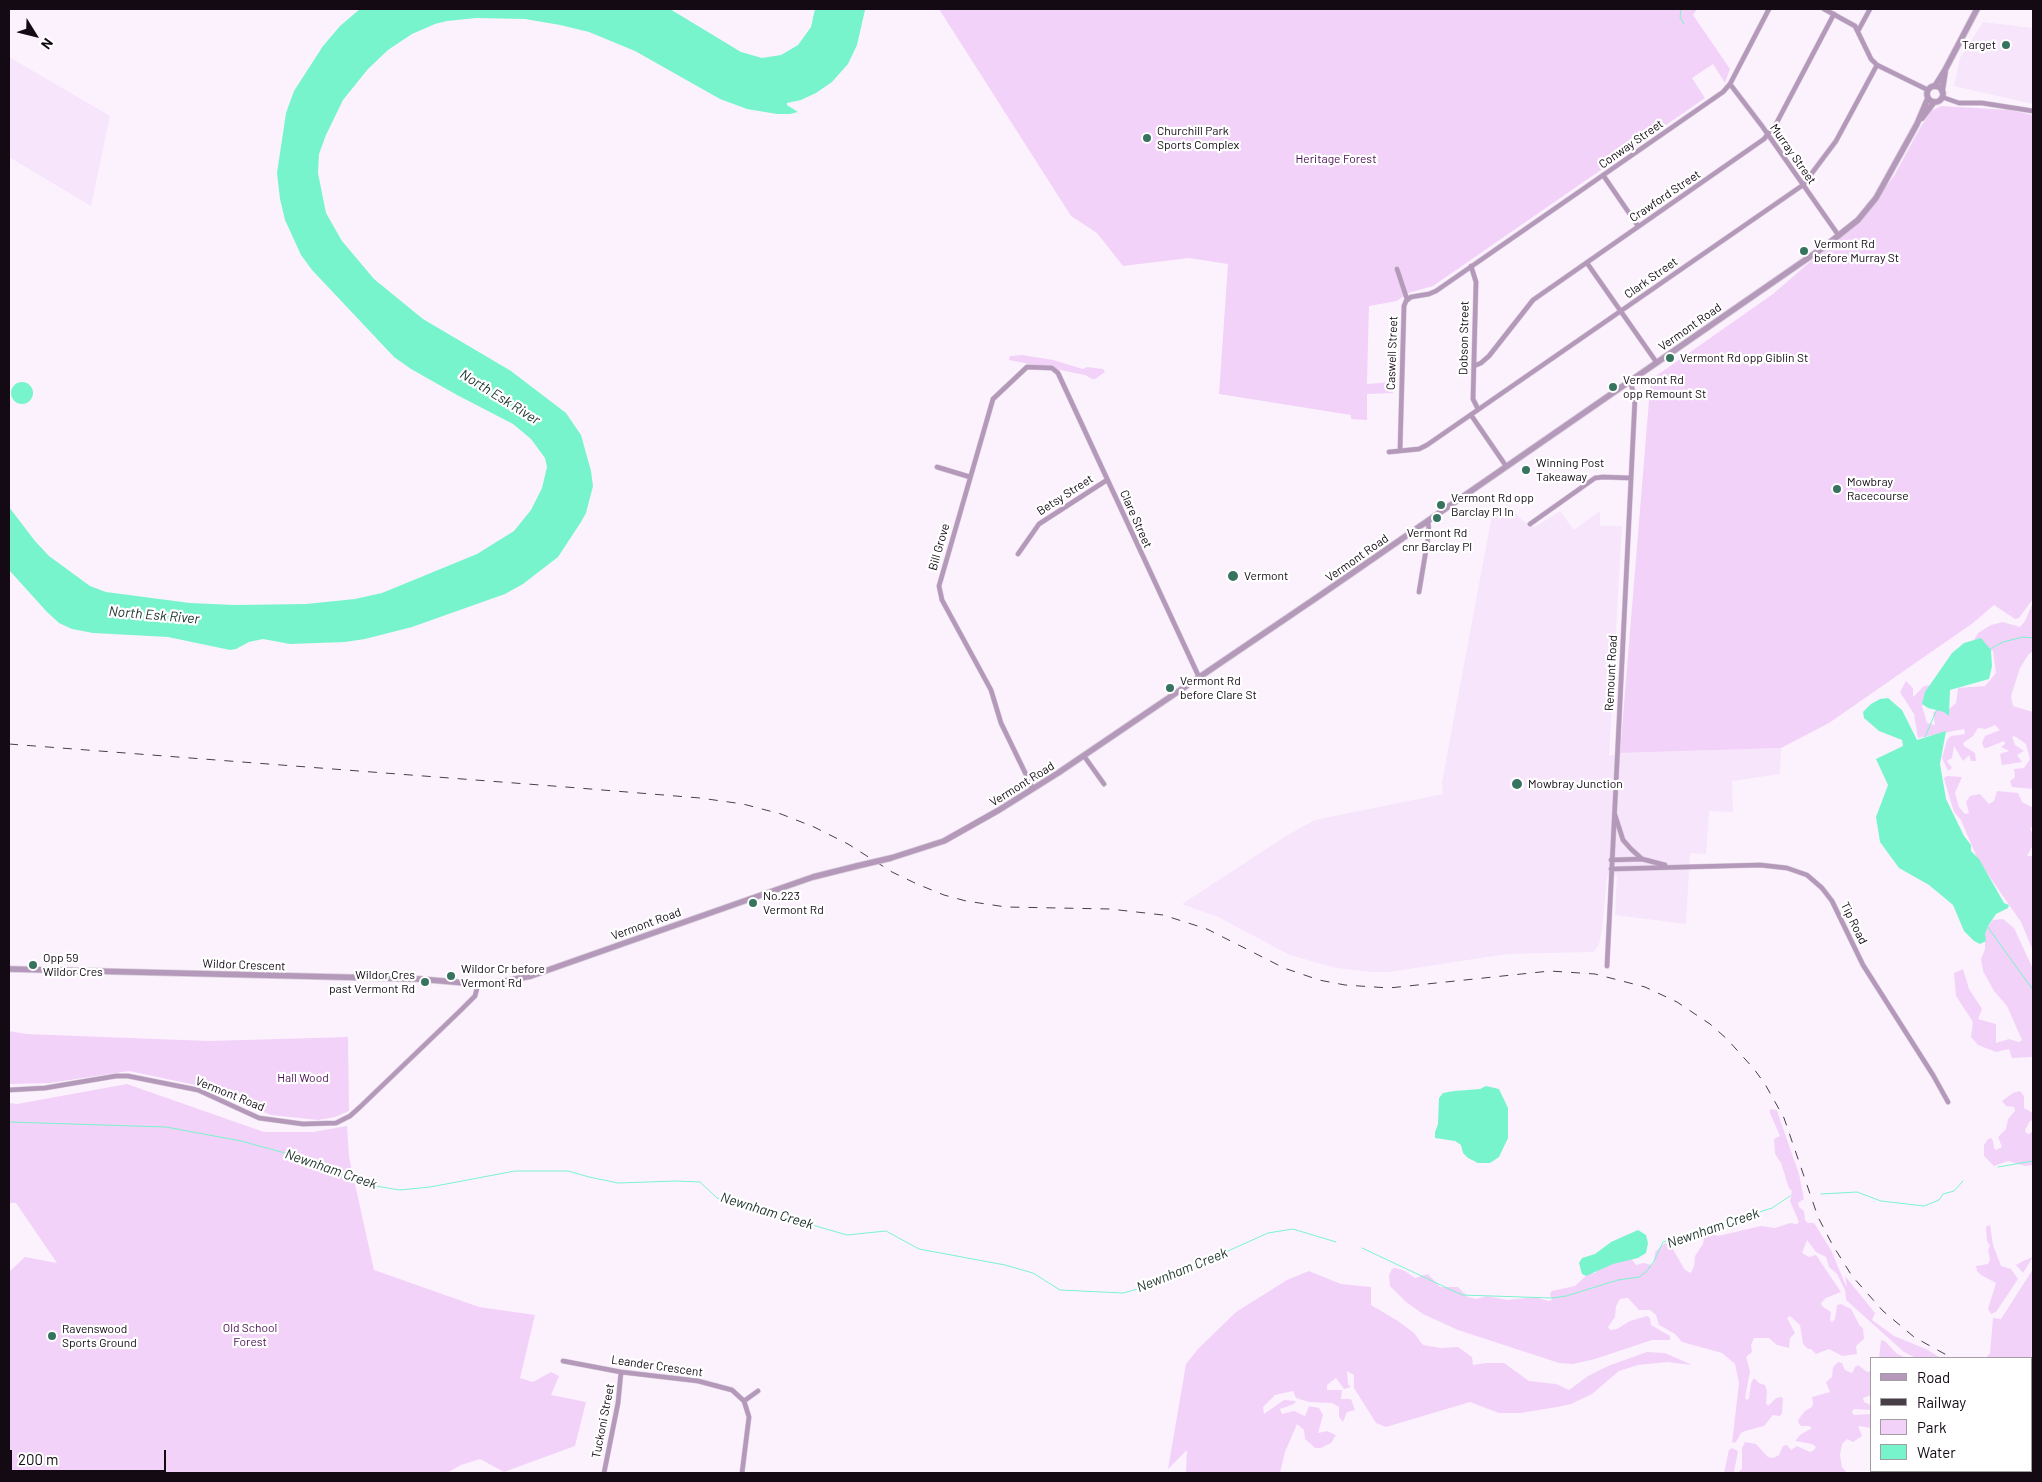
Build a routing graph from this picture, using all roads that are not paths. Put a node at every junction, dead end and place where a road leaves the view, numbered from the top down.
1 (1769, 9) edge
2 (1824, 9) edge
3 (1870, 9) edge
4 (1977, 9) edge
5 (1834, 14) junction
6 (1858, 30) junction
7 (1877, 65) junction
8 (1945, 70) junction
9 (1730, 84) junction
10 (1934, 86) junction
11 (1928, 90) junction
12 (1942, 94) junction
13 (1928, 98) junction
14 (1934, 102) junction
15 (2033, 111) edge
16 (1917, 124) junction
17 (1768, 135) junction
18 (1603, 175) junction
19 (1803, 185) junction
20 (1638, 226) junction
21 (1839, 236) junction
22 (1587, 262) junction
23 (1470, 266) junction
24 (1397, 269) dead end
25 (1407, 299) junction
26 (1620, 311) junction
27 (1657, 363) junction
28 (1474, 366) junction
29 (1055, 370) joint
30 (1630, 381) junction
31 (1478, 410) junction
32 (1471, 415) junction
33 (1400, 450) junction
34 (1389, 452) dead end
35 (1506, 466) junction
36 (938, 467) dead end
37 (970, 477) junction
38 (1631, 478) junction
39 (1107, 480) junction
40 (1428, 521) junction
41 (1530, 524) dead end
42 (1018, 554) dead end
43 (1419, 592) dead end
44 (1199, 677) junction
45 (1084, 756) junction
46 (1104, 784) dead end
47 (1033, 789) junction
48 (1614, 809) junction
49 (1641, 859) junction
50 (1612, 860) junction
51 (1671, 867) junction
52 (1640, 868) junction
53 (1611, 869) junction
54 (1607, 966) dead end
55 (9, 969) edge
56 (478, 984) junction
57 (9, 1090) edge
58 (1948, 1102) dead end
59 (563, 1361) dead end
60 (622, 1372) junction
61 (758, 1391) dead end
62 (744, 1401) junction
63 (604, 1473) edge
64 (742, 1473) edge

1 - 9 street, Conway Street
2 - 5 street
3 - 6 street
4 - 8 street
5 - 6 street
5 - 17 street, Crawford Street
6 - 7 street
7 - 11 street
7 - 19 street, Clark Street
8 - 10 street
8 - 12 street
9 - 17 street, Murray Street
9 - 18 street, Conway Street
10 - 11 street
10 - 12 street
11 - 13 street, Vermont Road
12 - 14 street, Vermont Road
12 - 15 street
13 - 14 street
13 - 16 street, Vermont Road
14 - 16 street, Vermont Road
16 - 21 street, Vermont Road
17 - 19 street, Murray Street
17 - 20 street, Crawford Street
18 - 20 street
18 - 23 street, Conway Street
19 - 21 street, Murray Street
19 - 26 street, Clark Street
20 - 22 street, Crawford Street
21 - 27 street, Vermont Road
22 - 26 street
22 - 28 street, Crawford Street
23 - 25 street, Caswell Street
23 - 28 street, Dobson Street
24 - 25 street
25 - 33 street, Caswell Street
26 - 27 street
26 - 31 street, Clark Street
27 - 30 street, Vermont Road
28 - 31 street, Dobson Street
29 - 37 street, Bill Grove
29 - 39 street, Clare Street
30 - 35 street, Vermont Road
30 - 38 street, Remount Road
31 - 32 street, Clark Street
32 - 33 street, Clark Street
32 - 35 street
33 - 34 street, Clark Street
35 - 40 street, Vermont Road
36 - 37 street
37 - 47 street, Bill Grove
38 - 41 street
38 - 48 street, Remount Road
39 - 42 street, Betsy Street
39 - 44 street, Clare Street
40 - 43 street
40 - 44 street, Vermont Road
44 - 45 street, Vermont Road
45 - 46 street
45 - 47 street, Vermont Road
47 - 56 street, Vermont Road, bridge
48 - 49 street, Tip Road
48 - 50 street, Remount Road
49 - 50 street, Tip Road
49 - 51 street, Tip Road
49 - 52 street
50 - 53 street, Remount Road
51 - 52 street, Tip Road
51 - 58 street, Tip Road
52 - 53 street, Tip Road
53 - 54 street, Remount Road
55 - 56 street, Wildor Crescent
56 - 57 street, Vermont Road
59 - 60 street, Leander Crescent
60 - 62 street, Leander Crescent
60 - 63 street, Tuckoni Street
61 - 62 street
62 - 64 street

